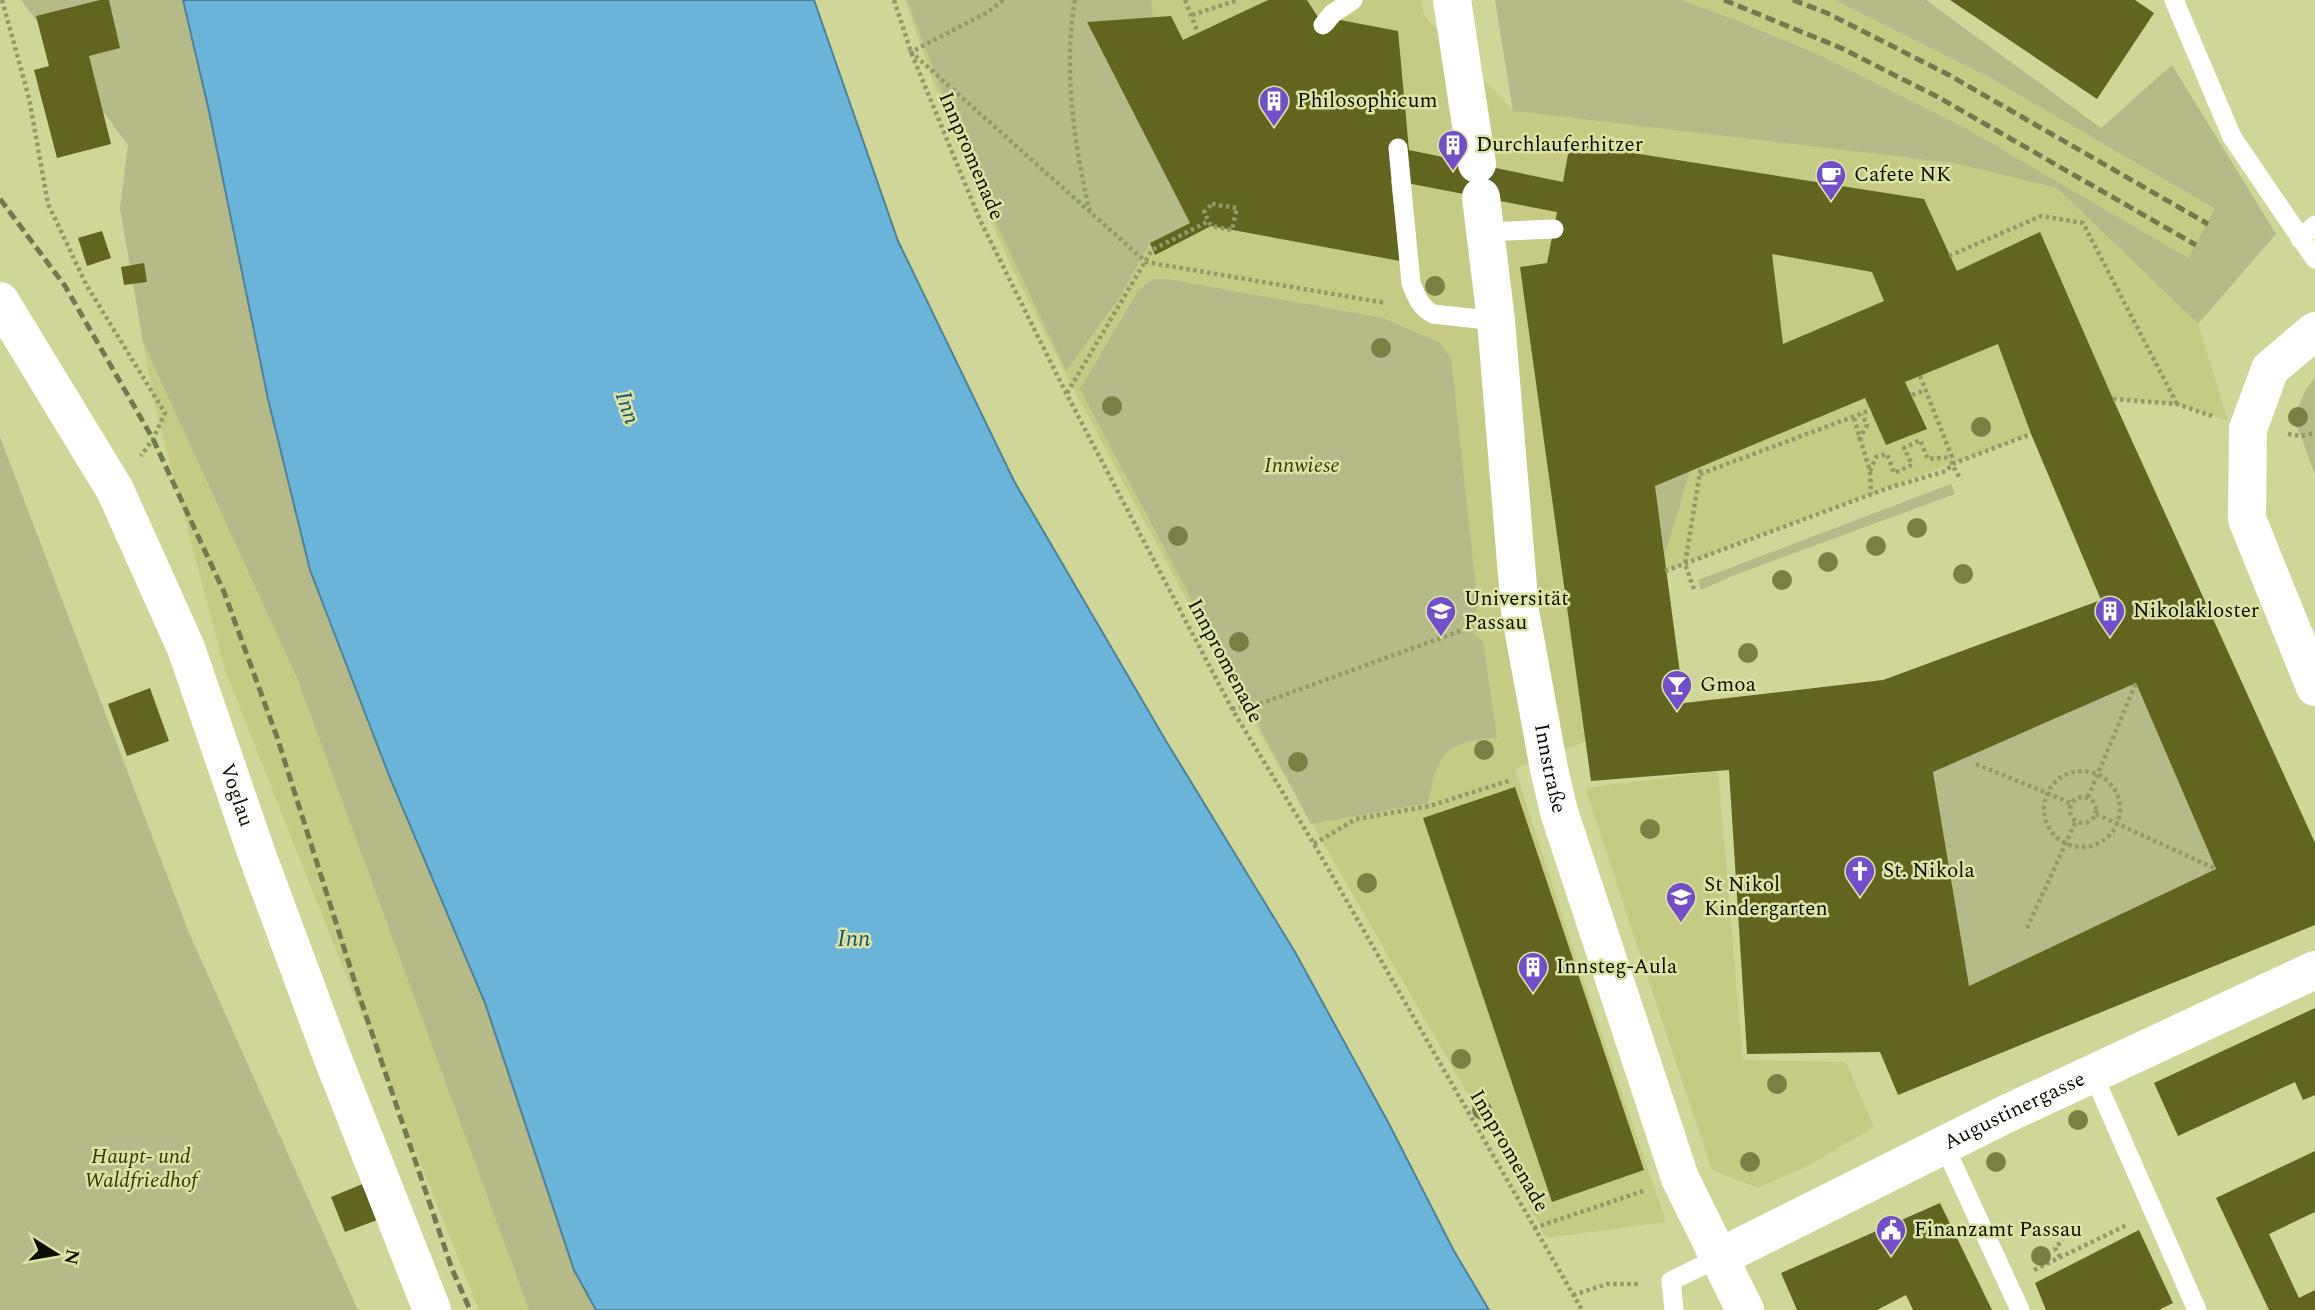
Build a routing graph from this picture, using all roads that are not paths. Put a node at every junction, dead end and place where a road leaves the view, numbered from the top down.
1 (1353, 0) edge
2 (1452, 0) edge
3 (2174, 0) edge
4 (1322, 25) dead end
5 (1398, 148) dead end
6 (1481, 198) junction
7 (2315, 225) edge
8 (1553, 229) dead end
9 (2300, 239) junction
10 (2315, 260) edge
11 (0, 301) edge
12 (1496, 321) junction
13 (2315, 331) edge
14 (2315, 687) edge
15 (2315, 970) edge
16 (2093, 1074) junction
17 (1944, 1145) junction
18 (1718, 1258) junction
19 (432, 1310) edge
20 (1674, 1310) edge
21 (1745, 1310) edge
22 (2020, 1310) edge
23 (2197, 1310) edge

1 - 4 lane
2 - 6 street, Innstraße
3 - 9 lane
5 - 12 lane
6 - 8 lane
6 - 12 street, Innstraße
7 - 9 lane
9 - 10 lane
11 - 19 street, Voglau
12 - 18 street, Innstraße
13 - 14 street
15 - 16 street, Augustinergasse
16 - 17 street, Augustinergasse
16 - 23 lane
17 - 18 street, Augustinergasse
17 - 22 lane
18 - 20 lane
18 - 21 street, Innstraße

